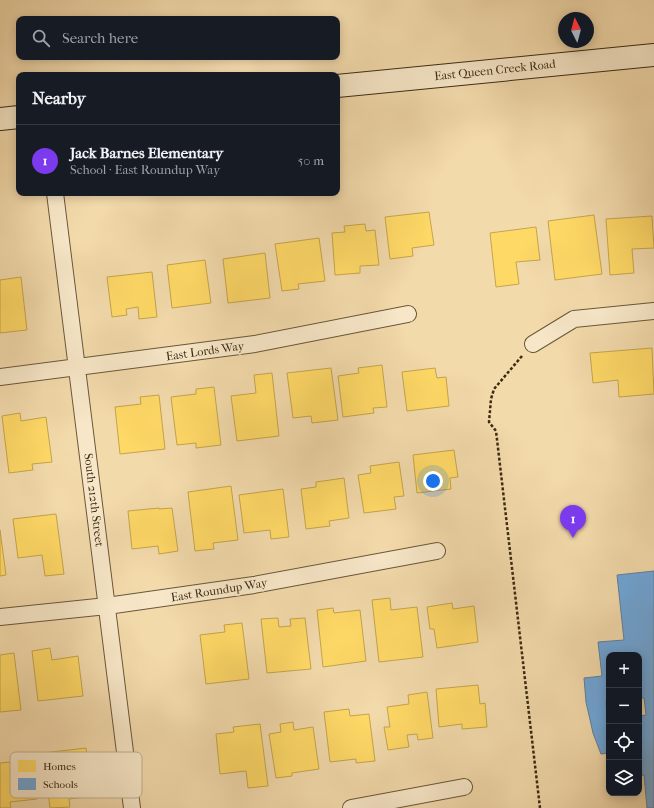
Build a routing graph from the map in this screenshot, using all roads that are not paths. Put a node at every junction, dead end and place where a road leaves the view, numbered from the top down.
1 (654, 55) edge
2 (340, 86) edge
3 (16, 117) edge
4 (0, 119) edge
5 (55, 196) edge
6 (654, 311) edge
7 (408, 314) dead end
8 (533, 344) road end
9 (77, 368) junction
10 (0, 377) edge
11 (437, 551) dead end
12 (107, 606) junction
13 (0, 617) edge
14 (125, 752) edge
15 (464, 787) dead end
16 (131, 798) edge
17 (132, 808) edge
18 (351, 808) edge

1 - 2 main road, East Queen Creek Road
3 - 4 main road
5 - 9 street, South 212th Street
6 - 8 street
7 - 9 street, East Lords Way
9 - 10 street, East Lords Way
9 - 12 street, South 212th Street
11 - 12 street, East Roundup Way
12 - 13 street, East Roundup Way
12 - 14 street, South 212th Street
15 - 18 street
16 - 17 street, South 212th Street

